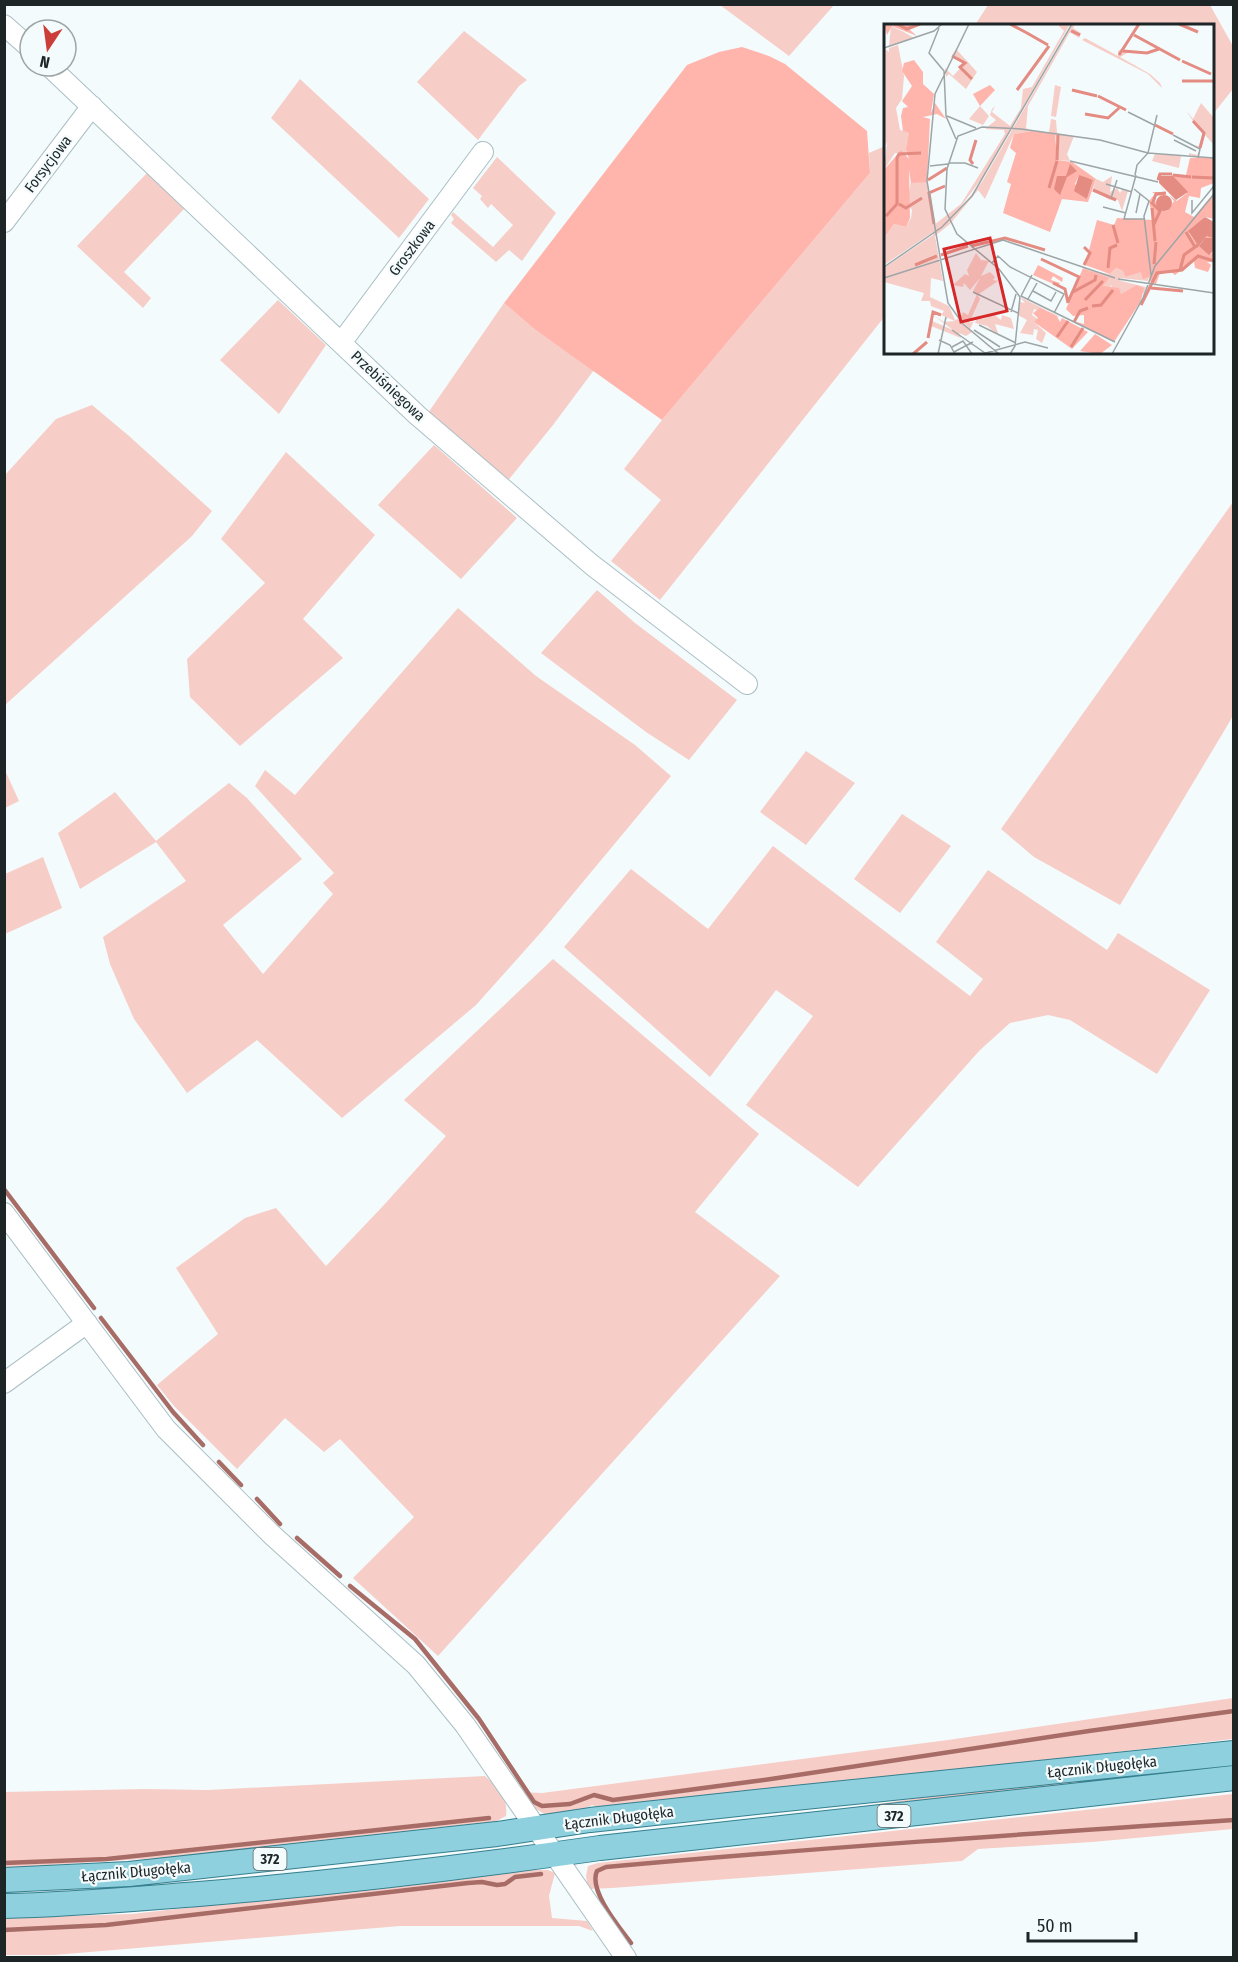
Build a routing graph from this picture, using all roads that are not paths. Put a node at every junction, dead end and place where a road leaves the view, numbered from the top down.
1 (4, 25) edge
2 (18, 37) edge
3 (62, 78) edge
4 (92, 106) junction
5 (483, 152) dead end
6 (4, 222) edge
7 (341, 343) junction
8 (747, 684) dead end
9 (4, 1213) edge
10 (87, 1323) junction
11 (4, 1383) edge
12 (1233, 1753) edge
13 (1233, 1778) edge
14 (535, 1828) junction
15 (555, 1855) junction
16 (4, 1880) edge
17 (4, 1906) edge
18 (626, 1958) edge

1 - 2 street
3 - 4 street, Przebiśniegowa
4 - 6 street, Forsycjowa
4 - 7 street, Przebiśniegowa
5 - 7 street, Groszkowa
7 - 8 street, Przebiśniegowa
9 - 10 street
10 - 11 street
10 - 14 street
12 - 14 main road, Łącznik Długołęka / 372
13 - 15 main road, Łącznik Długołęka / 372
14 - 15 street
14 - 16 main road, Łącznik Długołęka / 372
15 - 17 main road, Łącznik Długołęka / 372
15 - 18 street

